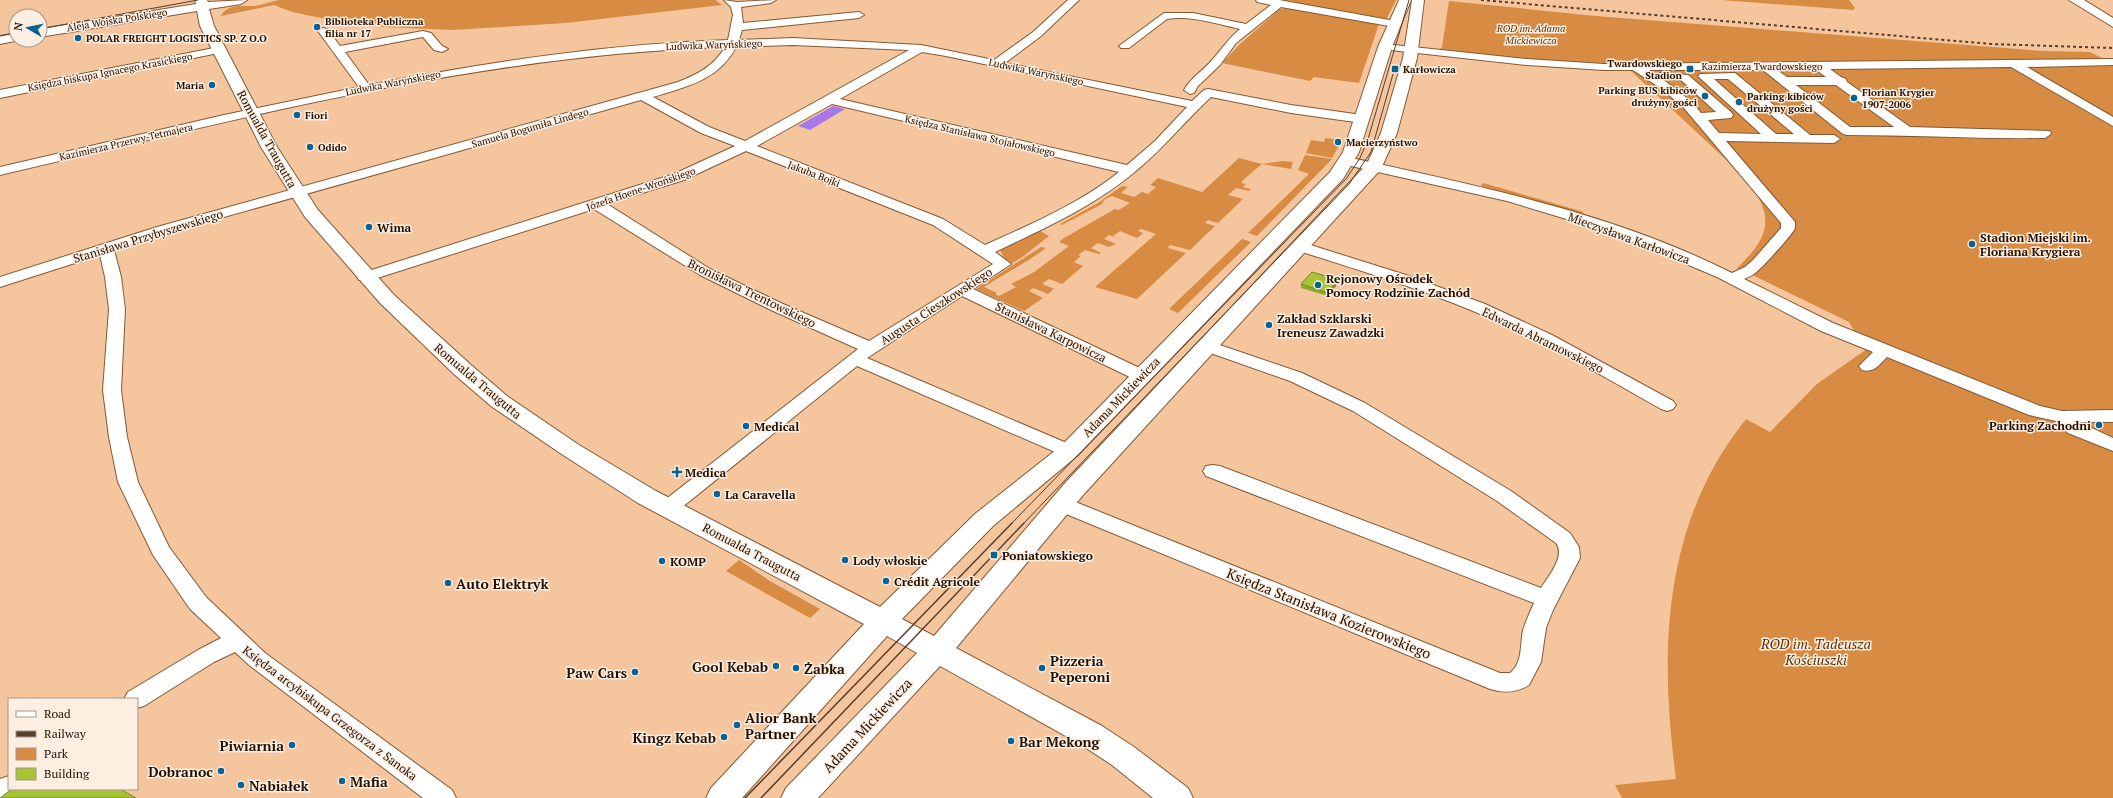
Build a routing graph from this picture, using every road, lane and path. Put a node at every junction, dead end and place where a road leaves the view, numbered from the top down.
1 (165, 0) edge
2 (241, 0) edge
3 (771, 0) edge
4 (1074, 0) edge
5 (1260, 0) edge
6 (2075, 0) edge
7 (732, 2) edge
8 (202, 3) edge
9 (1279, 3) junction
10 (1411, 3) edge
11 (859, 15) dead end
12 (48, 23) edge
13 (2113, 23) edge
14 (1395, 24) junction
15 (736, 27) junction
16 (1248, 28) junction
17 (324, 31) dead end
18 (48, 32) edge
19 (733, 43) junction
20 (1124, 46) dead end
21 (1385, 47) junction
22 (921, 48) junction
23 (442, 49) dead end
24 (219, 50) junction
25 (338, 50) junction
26 (1411, 50) junction
27 (2113, 62) edge
28 (2014, 63) junction
29 (996, 64) junction
30 (1765, 66) junction
31 (1818, 66) junction
32 (1636, 67) junction
33 (1722, 71) junction
34 (1649, 76) junction
35 (1784, 81) junction
36 (1841, 81) junction
37 (2044, 81) junction
38 (2056, 81) dead end
39 (366, 88) junction
40 (1190, 90) junction
41 (1208, 93) junction
42 (0, 94) edge
43 (644, 97) junction
44 (830, 100) junction
45 (1177, 102) junction
46 (1195, 105) junction
47 (252, 113) junction
48 (1698, 117) junction
49 (1362, 119) junction
50 (2113, 122) edge
51 (1796, 130) junction
52 (1847, 131) junction
53 (1907, 131) junction
54 (2045, 134) dead end
55 (1830, 135) junction
56 (1719, 136) junction
57 (1773, 138) junction
58 (1806, 138) junction
59 (745, 147) junction
60 (1347, 161) junction
61 (1375, 166) junction
62 (1130, 170) junction
63 (0, 171) edge
64 (297, 193) junction
65 (1777, 196) dead end
66 (597, 204) junction
67 (1301, 247) junction
68 (106, 248) junction
69 (984, 251) junction
70 (365, 277) junction
71 (1731, 279) junction
72 (0, 282) edge
73 (961, 289) junction
74 (1208, 346) junction
75 (871, 348) junction
76 (1878, 348) junction
77 (855, 359) junction
78 (1868, 366) dead end
79 (1142, 376) junction
80 (1667, 405) dead end
81 (2113, 416) edge
82 (2062, 417) junction
83 (2113, 445) edge
84 (1069, 450) junction
85 (1213, 471) dead end
86 (1061, 504) junction
87 (668, 508) junction
88 (1546, 599) junction
89 (883, 621) junction
90 (236, 641) junction
91 (937, 651) junction
92 (138, 698) edge
93 (8, 788) edge
94 (0, 794) edge
95 (443, 798) edge
96 (722, 798) edge
97 (797, 798) edge
98 (1177, 798) edge

1 - 12 street, Aleja Wojska Polskiego
2 - 8 street, Aleja Wojska Polskiego
3 - 7 street
4 - 29 street
5 - 9 street
6 - 13 street
7 - 15 street, Samuela Bogumiła Lindego
8 - 18 street, Aleja Wojska Polskiego
8 - 24 street, Romualda Traugutta
9 - 14 street
9 - 16 street
10 - 14 street, Adama Mickiewicza
10 - 26 street, Adama Mickiewicza
11 - 15 street
14 - 21 street, Adama Mickiewicza
15 - 19 street, Samuela Bogumiła Lindego
16 - 20 street
16 - 40 street
17 - 25 street
19 - 22 street, Ludwika Waryńskiego
19 - 39 street, Ludwika Waryńskiego
19 - 43 street, Samuela Bogumiła Lindego
21 - 26 street
21 - 49 street, Adama Mickiewicza
22 - 29 street, Ludwika Waryńskiego
22 - 44 street, Józefa Hoene-Wrońskiego
23 - 25 street
24 - 42 street, Księdza biskupa Ignacego Krasickiego
24 - 47 street, Romualda Traugutta
25 - 39 street
26 - 32 street, Kazimierza Twardowskiego
26 - 61 street, Adama Mickiewicza
27 - 28 street, Kazimierza Twardowskiego
28 - 31 street, Kazimierza Twardowskiego
28 - 37 street
29 - 45 street, Ludwika Waryńskiego
30 - 31 street, Kazimierza Twardowskiego
30 - 33 street, Kazimierza Twardowskiego
30 - 35 street
31 - 36 street
32 - 33 street, Kazimierza Twardowskiego
32 - 34 street
33 - 51 street
33 - 57 street
34 - 48 street
34 - 48 street
35 - 36 street
35 - 52 street
36 - 53 street
37 - 38 street
37 - 50 street
39 - 47 street, Ludwika Waryńskiego
40 - 41 street
40 - 45 street
41 - 46 street
41 - 49 street
43 - 59 street, Jakuba Bojki
43 - 64 street, Samuela Bogumiła Lindego
44 - 59 street, Józefa Hoene-Wrońskiego
44 - 62 street, Księdza Stanisława Stojałowskiego
45 - 46 street, Ludwika Waryńskiego
46 - 62 street, Augusta Cieszkowskiego
47 - 63 street, Kazimierza Przerwy-Tetmajera
47 - 64 street, Romualda Traugutta
48 - 56 street
49 - 60 street, Adama Mickiewicza
51 - 55 street
51 - 58 street
52 - 53 street
52 - 55 street
53 - 54 street
55 - 58 street
56 - 57 street
56 - 65 street
56 - 71 street
57 - 58 street
59 - 66 street, Józefa Hoene-Wrońskiego
59 - 69 street, Jakuba Bojki
60 - 61 street
60 - 79 street, Adama Mickiewicza
61 - 67 street, Adama Mickiewicza
61 - 71 street, Mieczysława Karłowicza
62 - 69 street, Augusta Cieszkowskiego
64 - 68 street, Stanisława Przybyszewskiego
64 - 70 street, Romualda Traugutta
66 - 70 street, Józefa Hoene-Wrońskiego
66 - 75 street, Bronisława Trentowskiego
67 - 74 street, Adama Mickiewicza
67 - 80 street, Edwarda Abramowskiego
68 - 72 street, Stanisława Przybyszewskiego
68 - 90 street, Księdza arcybiskupa Grzegorza z Sanoka
69 - 73 street, Augusta Cieszkowskiego
70 - 87 street, Romualda Traugutta
71 - 76 street, Mieczysława Karłowicza
73 - 75 street, Augusta Cieszkowskiego
73 - 79 street, Stanisława Karpowicza
74 - 86 street, Adama Mickiewicza
74 - 88 street, Księdza Stanisława Kozierowskiego
75 - 77 street, Augusta Cieszkowskiego
76 - 78 street
76 - 82 street, Mieczysława Karłowicza
77 - 84 street
77 - 87 street, Augusta Cieszkowskiego
79 - 84 street, Adama Mickiewicza
81 - 82 street
82 - 83 street
84 - 89 street, Adama Mickiewicza
85 - 88 street
86 - 88 street, Księdza Stanisława Kozierowskiego
86 - 91 street, Adama Mickiewicza
87 - 89 street, Romualda Traugutta
89 - 91 street
89 - 96 street, Adama Mickiewicza
90 - 92 street
90 - 95 street, Księdza arcybiskupa Grzegorza z Sanoka
91 - 97 street, Adama Mickiewicza
91 - 98 street
93 - 94 street

